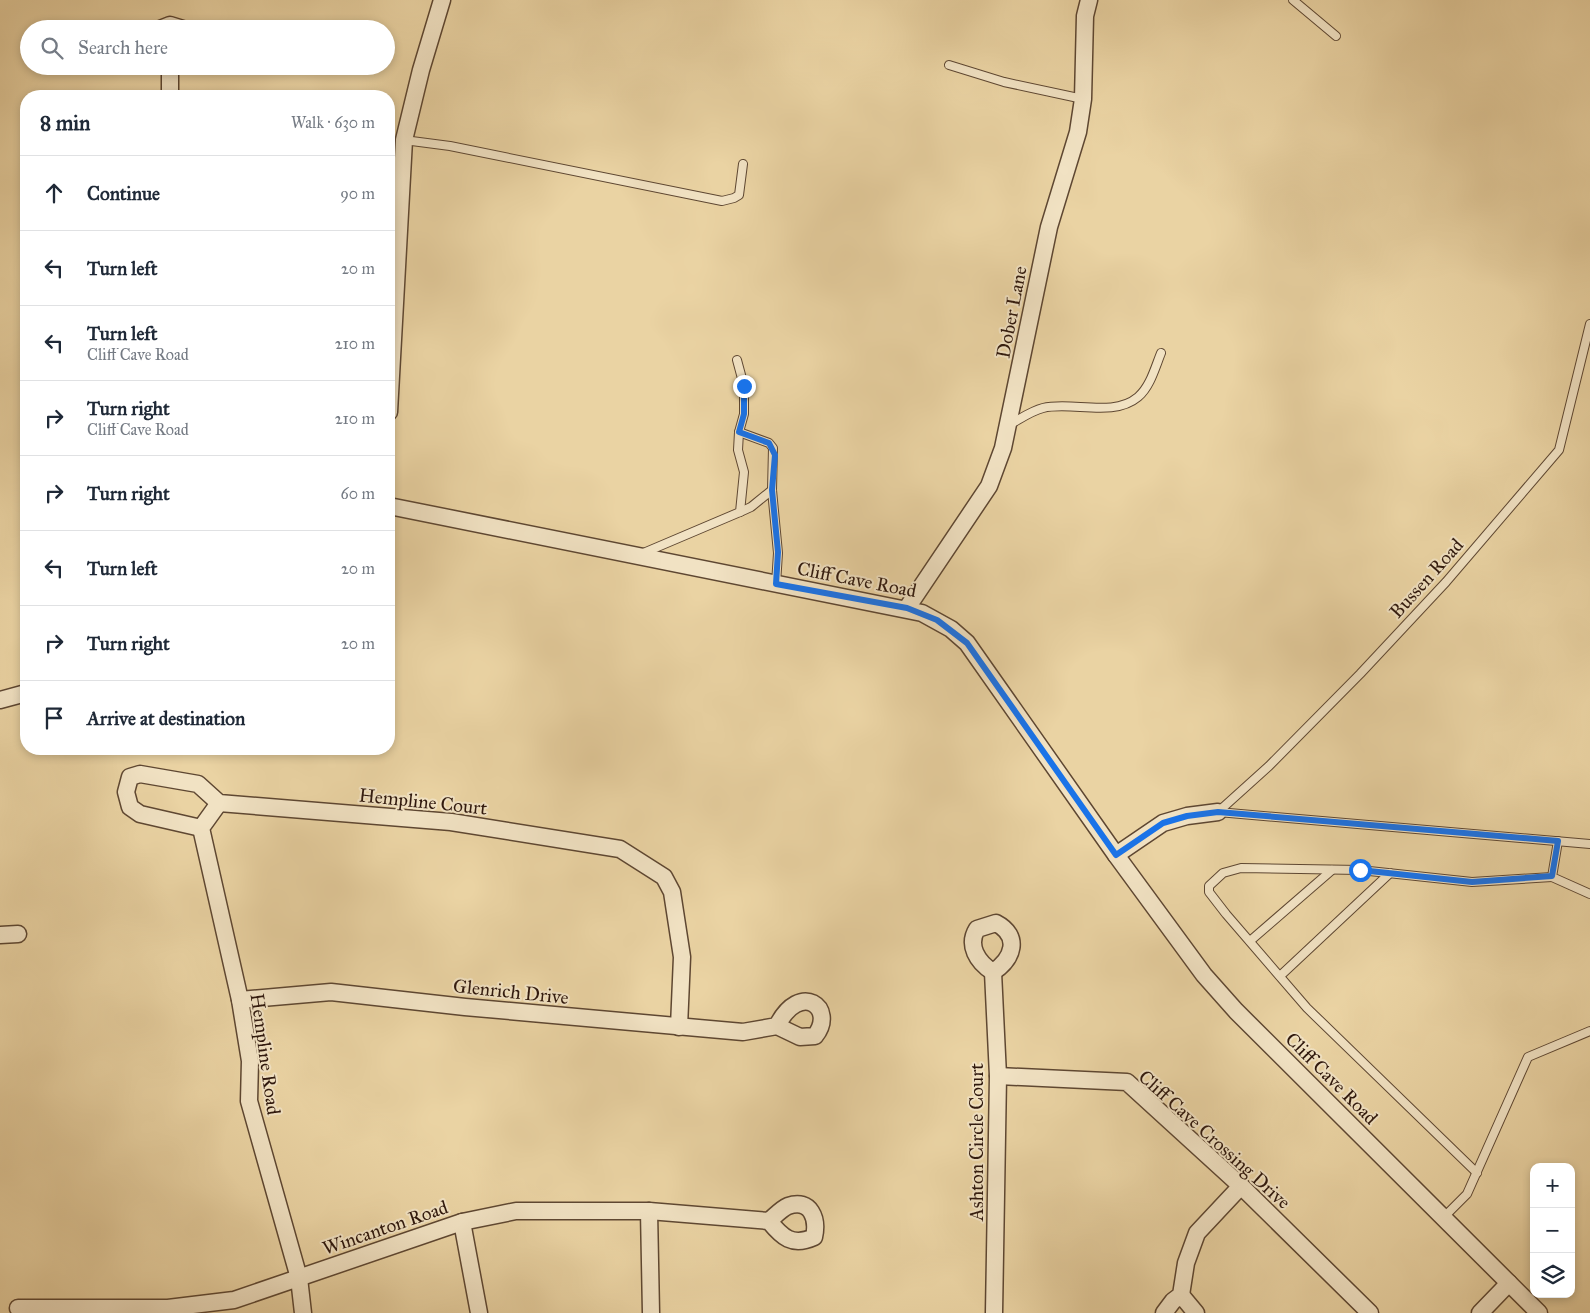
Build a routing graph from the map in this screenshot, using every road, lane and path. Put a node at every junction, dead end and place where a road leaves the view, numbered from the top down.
1 (442, 0) edge
2 (1089, 0) edge
3 (1293, 0) edge
4 (1336, 36) dead end
5 (949, 65) dead end
6 (170, 75) edge
7 (170, 90) edge
8 (1083, 99) junction
9 (404, 140) junction
10 (743, 164) dead end
11 (395, 303) edge
12 (1590, 324) edge
13 (1161, 353) dead end
14 (737, 360) dead end
15 (1009, 425) junction
16 (739, 432) junction
17 (772, 490) junction
18 (395, 507) edge
19 (740, 512) junction
20 (636, 556) junction
21 (776, 584) junction
22 (907, 608) junction
23 (20, 695) edge
24 (0, 700) edge
25 (219, 803) junction
26 (1218, 812) junction
27 (201, 828) junction
28 (1558, 841) junction
29 (1590, 844) edge
30 (1116, 855) junction
31 (1332, 870) junction
32 (1390, 873) junction
33 (1552, 876) junction
34 (1590, 894) edge
35 (18, 934) dead end
36 (0, 935) edge
37 (1250, 942) junction
38 (992, 972) dead end
39 (1280, 976) junction
40 (240, 1000) junction
41 (777, 1026) dead end
42 (678, 1027) junction
43 (1590, 1031) edge
44 (998, 1076) junction
45 (1477, 1173) junction
46 (1241, 1186) junction
47 (649, 1211) junction
48 (1443, 1218) junction
49 (769, 1221) dead end
50 (462, 1222) junction
51 (299, 1278) junction
52 (1509, 1283) junction
53 (1181, 1295) junction
54 (18, 1308) dead end
55 (303, 1313) edge
56 (479, 1313) edge
57 (651, 1313) edge
58 (994, 1313) edge
59 (1164, 1313) edge
60 (1196, 1313) edge
61 (1370, 1313) edge
62 (1480, 1313) edge
63 (1539, 1313) edge

1 - 9 street
2 - 8 street, Dober Lane
3 - 4 lane
5 - 8 lane
6 - 7 street
8 - 15 street, Dober Lane
9 - 10 lane
9 - 11 street
12 - 26 lane, Bussen Road
13 - 15 lane
14 - 16 lane
15 - 22 street, Dober Lane
16 - 17 lane
16 - 19 lane
17 - 19 lane
17 - 21 lane
18 - 20 street, Cliff Cave Road
19 - 20 lane
20 - 21 street, Cliff Cave Road
21 - 22 street, Cliff Cave Road
22 - 30 street, Cliff Cave Road
23 - 24 street
25 - 27 street
25 - 27 street
25 - 42 street, Hempline Court
26 - 28 lane
26 - 30 street
27 - 40 street, Hempline Road
28 - 29 lane
28 - 33 lane
30 - 48 street, Cliff Cave Road
31 - 32 lane
31 - 37 lane
31 - 37 lane
32 - 33 lane
32 - 39 lane
33 - 34 lane
35 - 36 street
37 - 39 lane
38 - 44 street, Ashton Circle Court
39 - 45 lane
40 - 42 street, Glenrich Drive
40 - 51 street, Hempline Road
41 - 42 street, Glenrich Drive
43 - 45 lane
44 - 46 street, Cliff Cave Crossing Drive
44 - 58 street, Ashton Circle Court
45 - 48 lane
46 - 53 street
46 - 61 street, Cliff Cave Crossing Drive
47 - 49 street, Wincanton Road
47 - 50 street, Wincanton Road
47 - 57 street
48 - 52 street, Cliff Cave Road
50 - 51 street, Wincanton Road
50 - 56 street
51 - 54 street, Wincanton Road
51 - 55 street, Hempline Road
52 - 62 street
52 - 63 street, Cliff Cave Road
53 - 59 street
53 - 60 street

